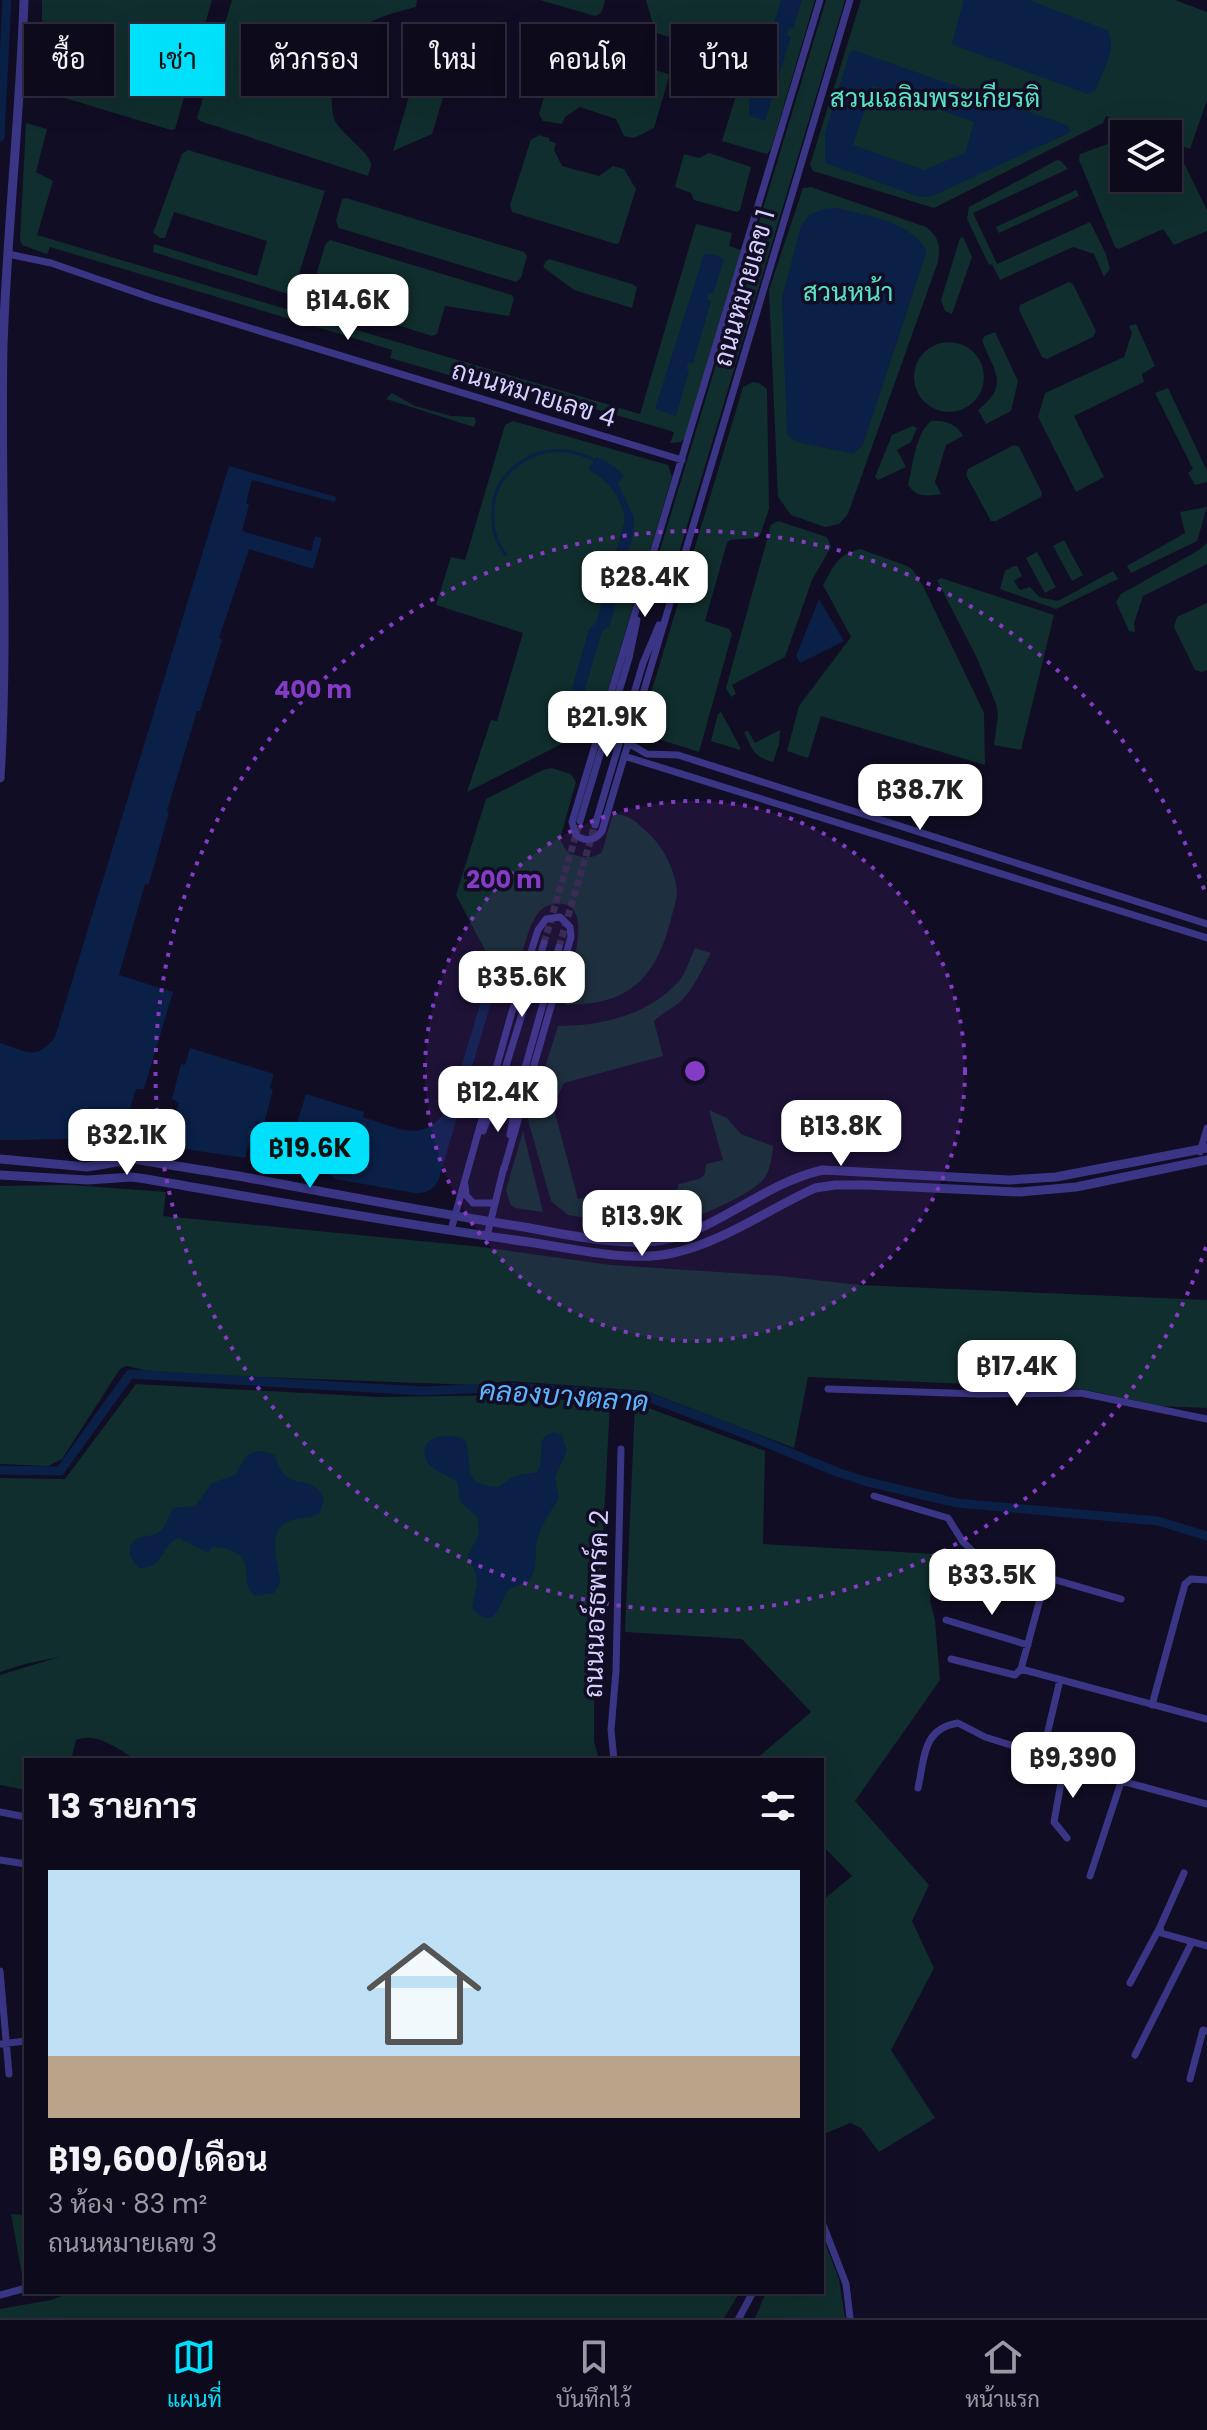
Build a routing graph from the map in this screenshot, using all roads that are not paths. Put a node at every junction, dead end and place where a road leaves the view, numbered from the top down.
1 (24, 0) edge
2 (820, 0) edge
3 (850, 0) edge
4 (8, 254) junction
5 (1, 347) edge
6 (682, 460) junction
7 (645, 579) junction
8 (675, 586) junction
9 (628, 743) junction
10 (678, 755) junction
11 (624, 756) junction
12 (666, 769) junction
13 (0, 778) edge
14 (580, 821) tunnel mouth
15 (595, 825) tunnel mouth
16 (1207, 924) edge
17 (1207, 938) edge
18 (544, 943) tunnel mouth
19 (559, 947) tunnel mouth
20 (1207, 1128) edge
21 (1204, 1148) edge
22 (0, 1159) edge
23 (470, 1160) junction
24 (1202, 1161) edge
25 (504, 1169) junction
26 (0, 1175) edge
27 (465, 1179) junction
28 (494, 1203) junction
29 (454, 1216) junction
30 (490, 1222) junction
31 (451, 1230) junction
32 (487, 1236) junction
33 (828, 1389) dead end
34 (1207, 1419) edge
35 (621, 1449) dead end
36 (874, 1496) dead end
37 (1046, 1577) junction
38 (1207, 1580) edge
39 (1121, 1599) dead end
40 (946, 1620) dead end
41 (1028, 1645) junction
42 (951, 1659) dead end
43 (1021, 1669) junction
44 (1060, 1680) junction
45 (1152, 1705) junction
46 (1207, 1719) edge
47 (1042, 1756) junction
48 (614, 1758) edge
49 (1064, 1766) junction
50 (1121, 1782) junction
51 (918, 1788) dead end
52 (1207, 1804) edge
53 (0, 1812) edge
54 (24, 1817) edge
55 (1067, 1838) dead end
56 (0, 1860) edge
57 (24, 1864) edge
58 (1184, 1873) dead end
59 (1090, 1876) dead end
60 (1160, 1927) junction
61 (1192, 1942) junction
62 (1207, 1946) edge
63 (0, 1971) edge
64 (1130, 1983) dead end
65 (1207, 2031) edge
66 (24, 2041) edge
67 (3, 2044) edge
68 (1135, 2055) dead end
69 (9, 2074) dead end
70 (1190, 2079) dead end
71 (824, 2227) edge
72 (24, 2289) edge
73 (752, 2294) edge
74 (0, 2295) edge
75 (739, 2318) edge
76 (850, 2318) edge

1 - 4 street
2 - 6 street, ถนนหมายเลข 1
3 - 8 street, ถนนหมายเลข 1
4 - 5 street
4 - 6 street, ถนนหมายเลข 4
5 - 13 street
6 - 7 street, ถนนหมายเลข 1
7 - 11 street, ถนนหมายเลข 1
7 - 14 street, ถนนหมายเลข 1
8 - 9 street, ถนนหมายเลข 1
8 - 15 street, ถนนหมายเลข 1
9 - 10 street
9 - 11 street, ถนนหมายเลข 1
10 - 12 street
10 - 16 street
11 - 12 street
12 - 17 street
18 - 23 street
19 - 25 street
20 - 21 street
21 - 24 street
21 - 30 street
22 - 29 street
23 - 25 street
23 - 27 street
24 - 32 street
25 - 28 street
26 - 31 street
27 - 28 street
27 - 29 street
28 - 30 street
29 - 30 street
29 - 31 street
30 - 32 street
31 - 32 street
33 - 34 street
35 - 48 street, ถนนนอร์ธพาร์ค 2
36 - 37 street
37 - 39 street
37 - 41 street
38 - 45 street
40 - 41 street
41 - 43 street
42 - 43 street
43 - 44 street
44 - 45 street
44 - 47 street
45 - 46 street
47 - 49 street
47 - 51 street
49 - 50 street
49 - 55 street
50 - 52 street
50 - 59 street
53 - 54 street
56 - 57 street
58 - 60 street
60 - 61 street
60 - 64 street
61 - 62 street
61 - 68 street
63 - 67 street
65 - 70 street
66 - 67 street
67 - 69 street
71 - 76 street
72 - 74 street
73 - 75 street

